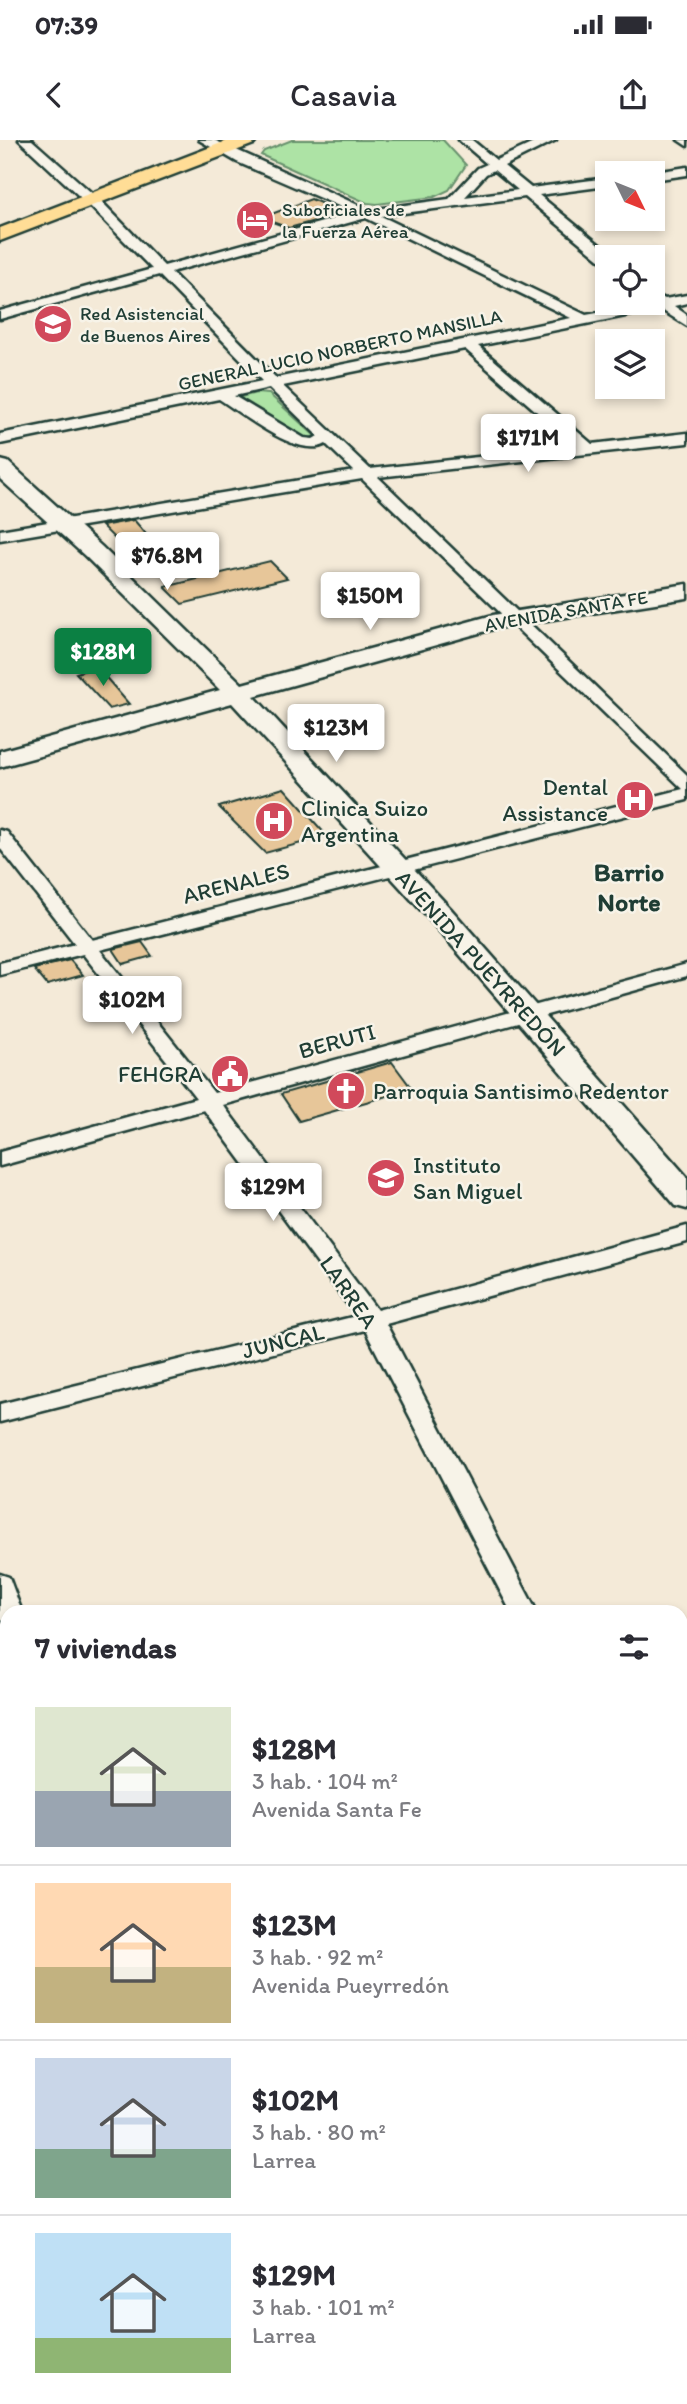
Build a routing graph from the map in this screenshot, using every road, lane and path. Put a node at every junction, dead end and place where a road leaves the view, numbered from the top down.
1 (24, 140) edge
2 (247, 140) edge
3 (465, 140) edge
4 (550, 140) edge
5 (213, 145) edge
6 (494, 164) junction
7 (687, 171) edge
8 (665, 174) edge
9 (595, 184) edge
10 (528, 192) junction
11 (92, 201) junction
12 (453, 203) junction
13 (367, 214) junction
14 (0, 235) edge
15 (595, 248) edge
16 (162, 270) junction
17 (687, 299) edge
18 (665, 300) edge
19 (665, 306) edge
20 (599, 315) edge
21 (0, 316) edge
22 (583, 319) junction
23 (687, 322) edge
24 (468, 344) junction
25 (273, 384) junction
26 (221, 394) junction
27 (327, 437) junction
28 (687, 438) edge
29 (0, 439) edge
30 (587, 449) junction
31 (0, 467) edge
32 (366, 474) junction
33 (65, 524) junction
34 (0, 535) edge
35 (687, 591) edge
36 (513, 617) junction
37 (238, 692) junction
38 (0, 759) edge
39 (687, 785) edge
40 (687, 794) edge
41 (0, 836) edge
42 (397, 868) junction
43 (88, 946) junction
44 (0, 969) edge
45 (687, 970) edge
46 (528, 1016) junction
47 (209, 1101) junction
48 (0, 1160) edge
49 (687, 1198) edge
50 (687, 1234) edge
51 (372, 1320) junction
52 (0, 1413) edge
53 (0, 1584) edge
54 (7, 1605) edge
55 (520, 1605) edge

1 - 11 street
2 - 5 main road
3 - 6 street
4 - 6 street
5 - 11 main road
5 - 13 street
6 - 10 street
6 - 12 street
7 - 8 street
9 - 10 street
10 - 12 street
10 - 15 street
11 - 14 main road
11 - 16 street
12 - 13 street
13 - 16 street
13 - 22 street
16 - 21 street
16 - 25 street
17 - 18 street, GENERAL LUCIO NORBERTO MANSILLA
19 - 23 street
20 - 22 street, GENERAL LUCIO NORBERTO MANSILLA
22 - 24 street, GENERAL LUCIO NORBERTO MANSILLA
24 - 25 street, GENERAL LUCIO NORBERTO MANSILLA
24 - 30 street
25 - 26 street, GENERAL LUCIO NORBERTO MANSILLA
25 - 27 street
26 - 27 street
26 - 29 street, GENERAL LUCIO NORBERTO MANSILLA
27 - 32 street
28 - 30 street
30 - 32 street
31 - 33 main road, AVENIDA PUEYRREDÓN
32 - 33 street
32 - 36 street
33 - 34 street
33 - 37 main road, AVENIDA PUEYRREDÓN
35 - 36 main road, AVENIDA SANTA FE
36 - 37 main road, AVENIDA SANTA FE
36 - 39 street
37 - 38 main road, AVENIDA SANTA FE
37 - 42 main road, AVENIDA PUEYRREDÓN
40 - 42 street, ARENALES
41 - 43 street, LARREA
42 - 43 street, ARENALES
42 - 46 main road, AVENIDA PUEYRREDÓN
43 - 44 street, ARENALES
43 - 47 street, LARREA
45 - 46 street, BERUTI
46 - 47 street, BERUTI
46 - 49 main road, AVENIDA PUEYRREDÓN
47 - 48 street, BERUTI
47 - 51 street, LARREA
50 - 51 street, JUNCAL
51 - 52 street, JUNCAL
51 - 55 street, LARREA
53 - 54 street

